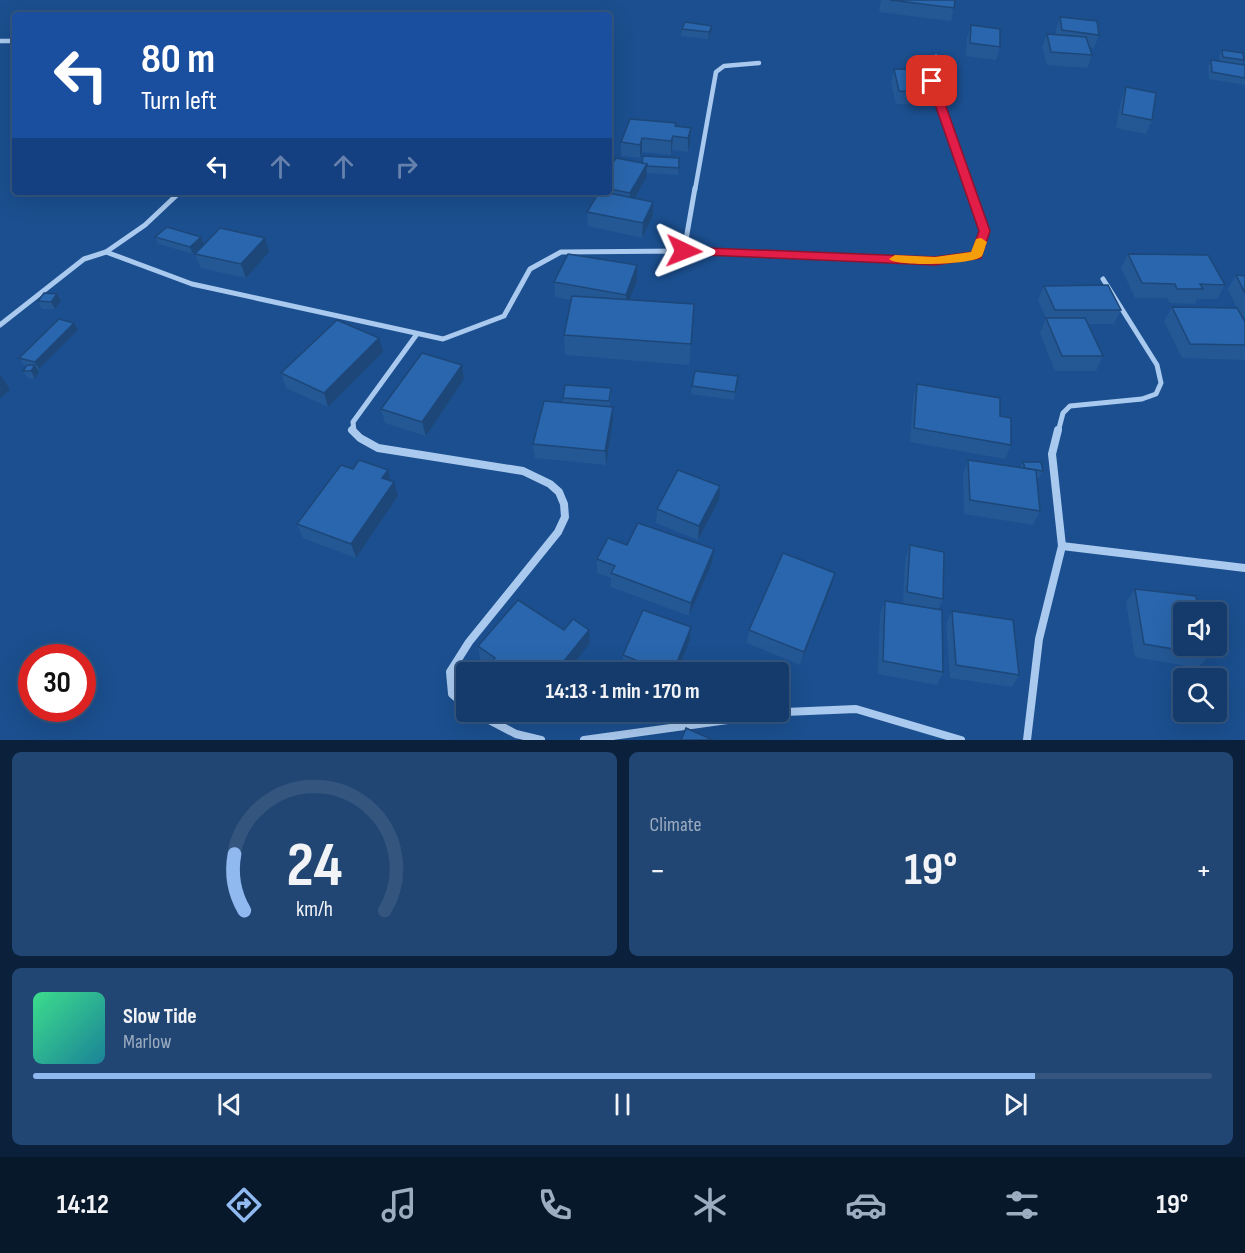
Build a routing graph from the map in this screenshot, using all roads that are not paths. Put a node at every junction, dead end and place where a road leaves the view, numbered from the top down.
1 (936, 57) dead end
2 (759, 63) dead end
3 (177, 195) edge
4 (684, 251) junction
5 (106, 252) junction
6 (1103, 279) dead end
7 (0, 325) edge
8 (417, 334) junction
9 (1062, 546) junction
10 (1245, 568) edge
11 (456, 662) edge
12 (456, 663) edge
13 (456, 697) edge
14 (493, 722) edge
15 (540, 740) edge
16 (584, 740) edge
17 (961, 740) edge
18 (1027, 740) edge

1 - 4 street
2 - 4 street
3 - 5 street
4 - 8 street
5 - 7 street
5 - 8 street
6 - 9 street
8 - 11 street
9 - 10 street
9 - 18 street
12 - 13 street
14 - 15 street
16 - 17 street

